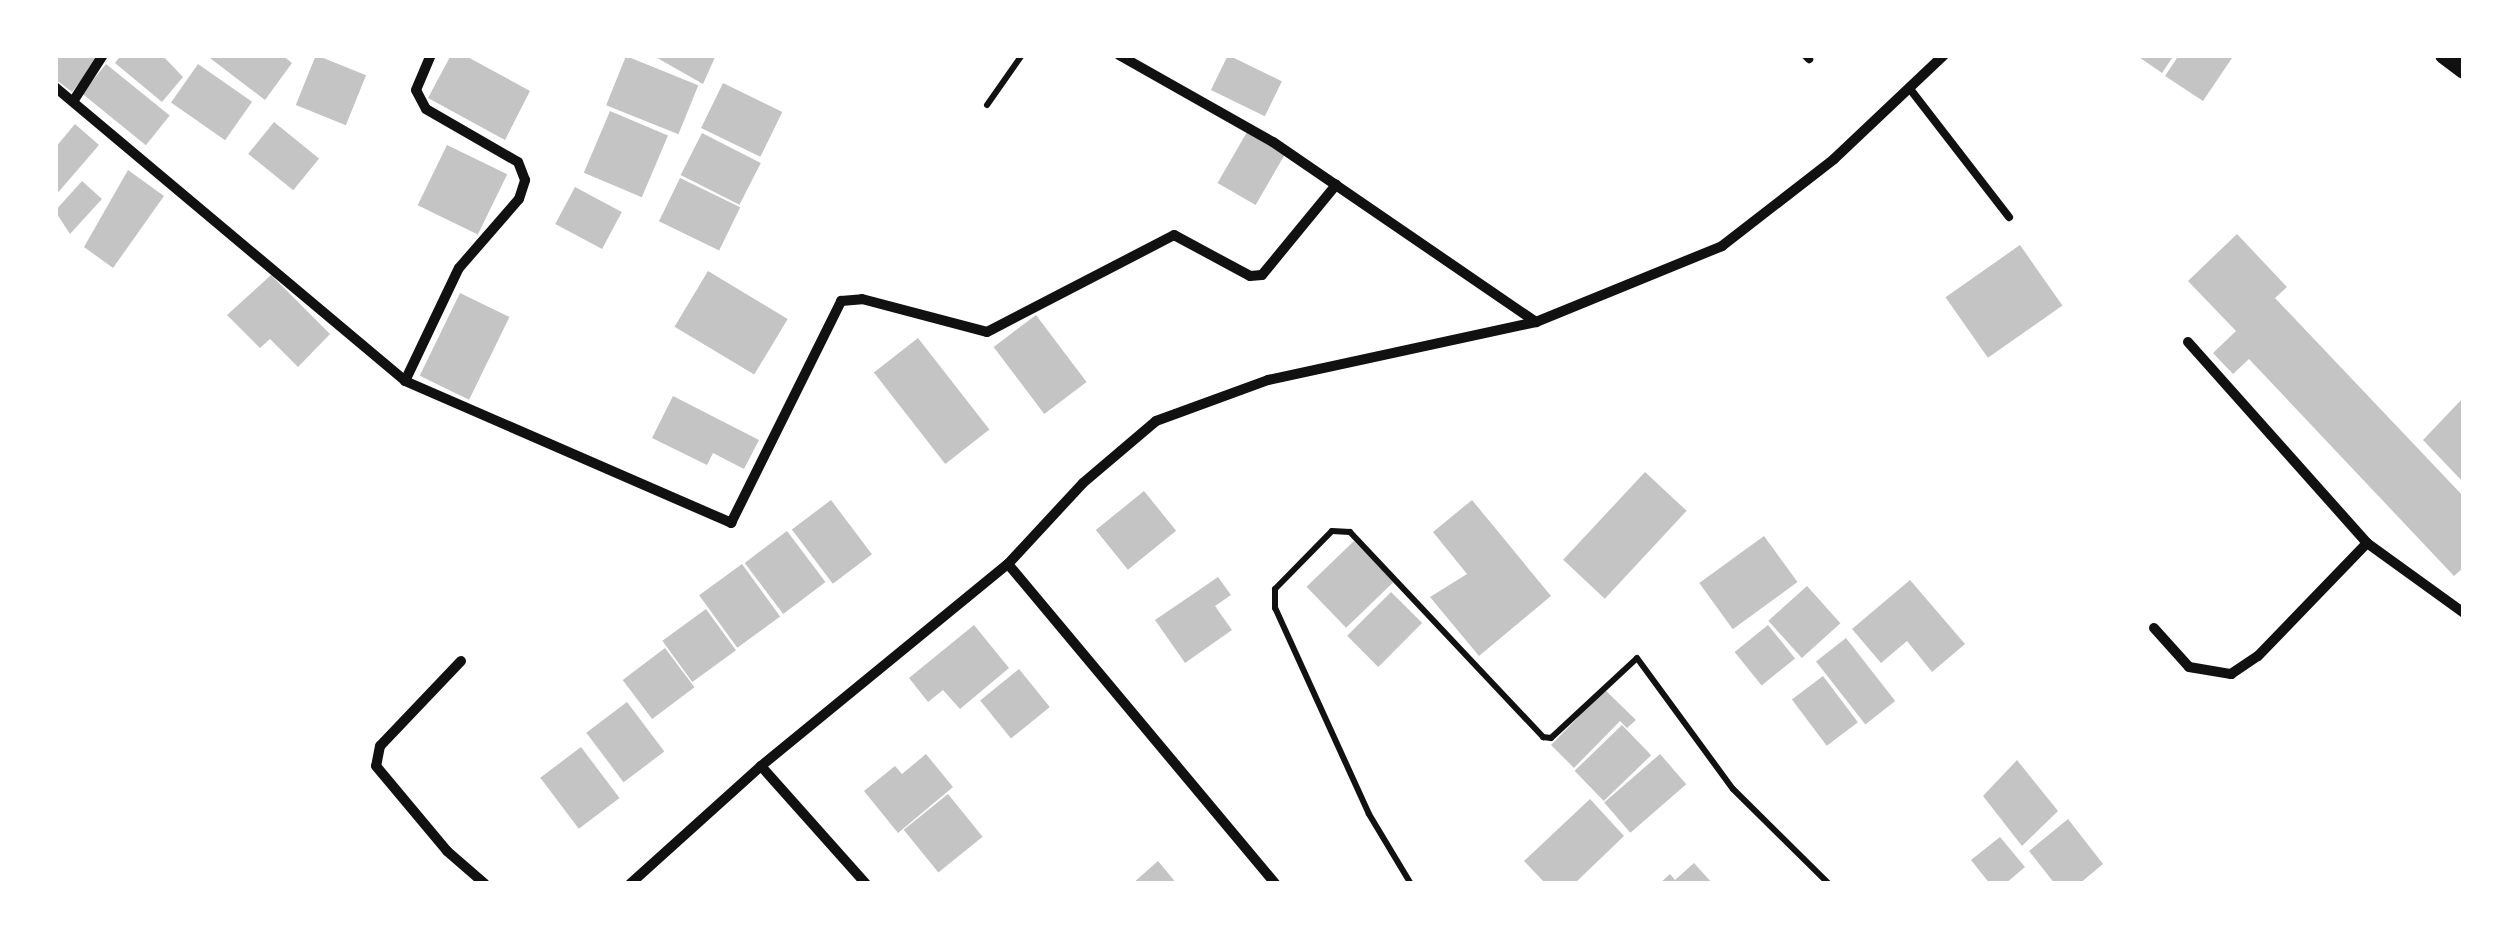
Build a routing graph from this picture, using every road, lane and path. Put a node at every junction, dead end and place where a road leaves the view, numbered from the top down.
1 (103, 55) edge
2 (431, 55) edge
3 (1022, 55) edge
4 (1119, 55) edge
5 (1944, 55) edge
6 (2444, 55) edge
7 (2464, 70) edge
8 (55, 86) edge
9 (1910, 89) junction
10 (74, 100) junction
11 (987, 105) dead end
12 (1336, 185) junction
13 (2009, 216) dead end
14 (1536, 322) junction
15 (2188, 342) dead end
16 (406, 380) junction
17 (2367, 544) junction
18 (1008, 564) junction
19 (2464, 612) edge
20 (2154, 628) dead end
21 (462, 661) dead end
22 (761, 766) junction
23 (485, 884) edge
24 (630, 884) edge
25 (866, 884) edge
26 (1276, 884) edge
27 (1411, 884) edge
28 (1829, 884) edge

1 - 10 street
2 - 16 street
3 - 11 path
4 - 12 street
5 - 9 street
6 - 7 street
8 - 10 street
9 - 13 lane
9 - 14 street
10 - 16 street
12 - 14 street
12 - 16 street
14 - 18 street
15 - 17 street
17 - 19 street
17 - 20 street
18 - 22 street
18 - 26 street
21 - 23 street
22 - 24 street
22 - 25 street
27 - 28 path

